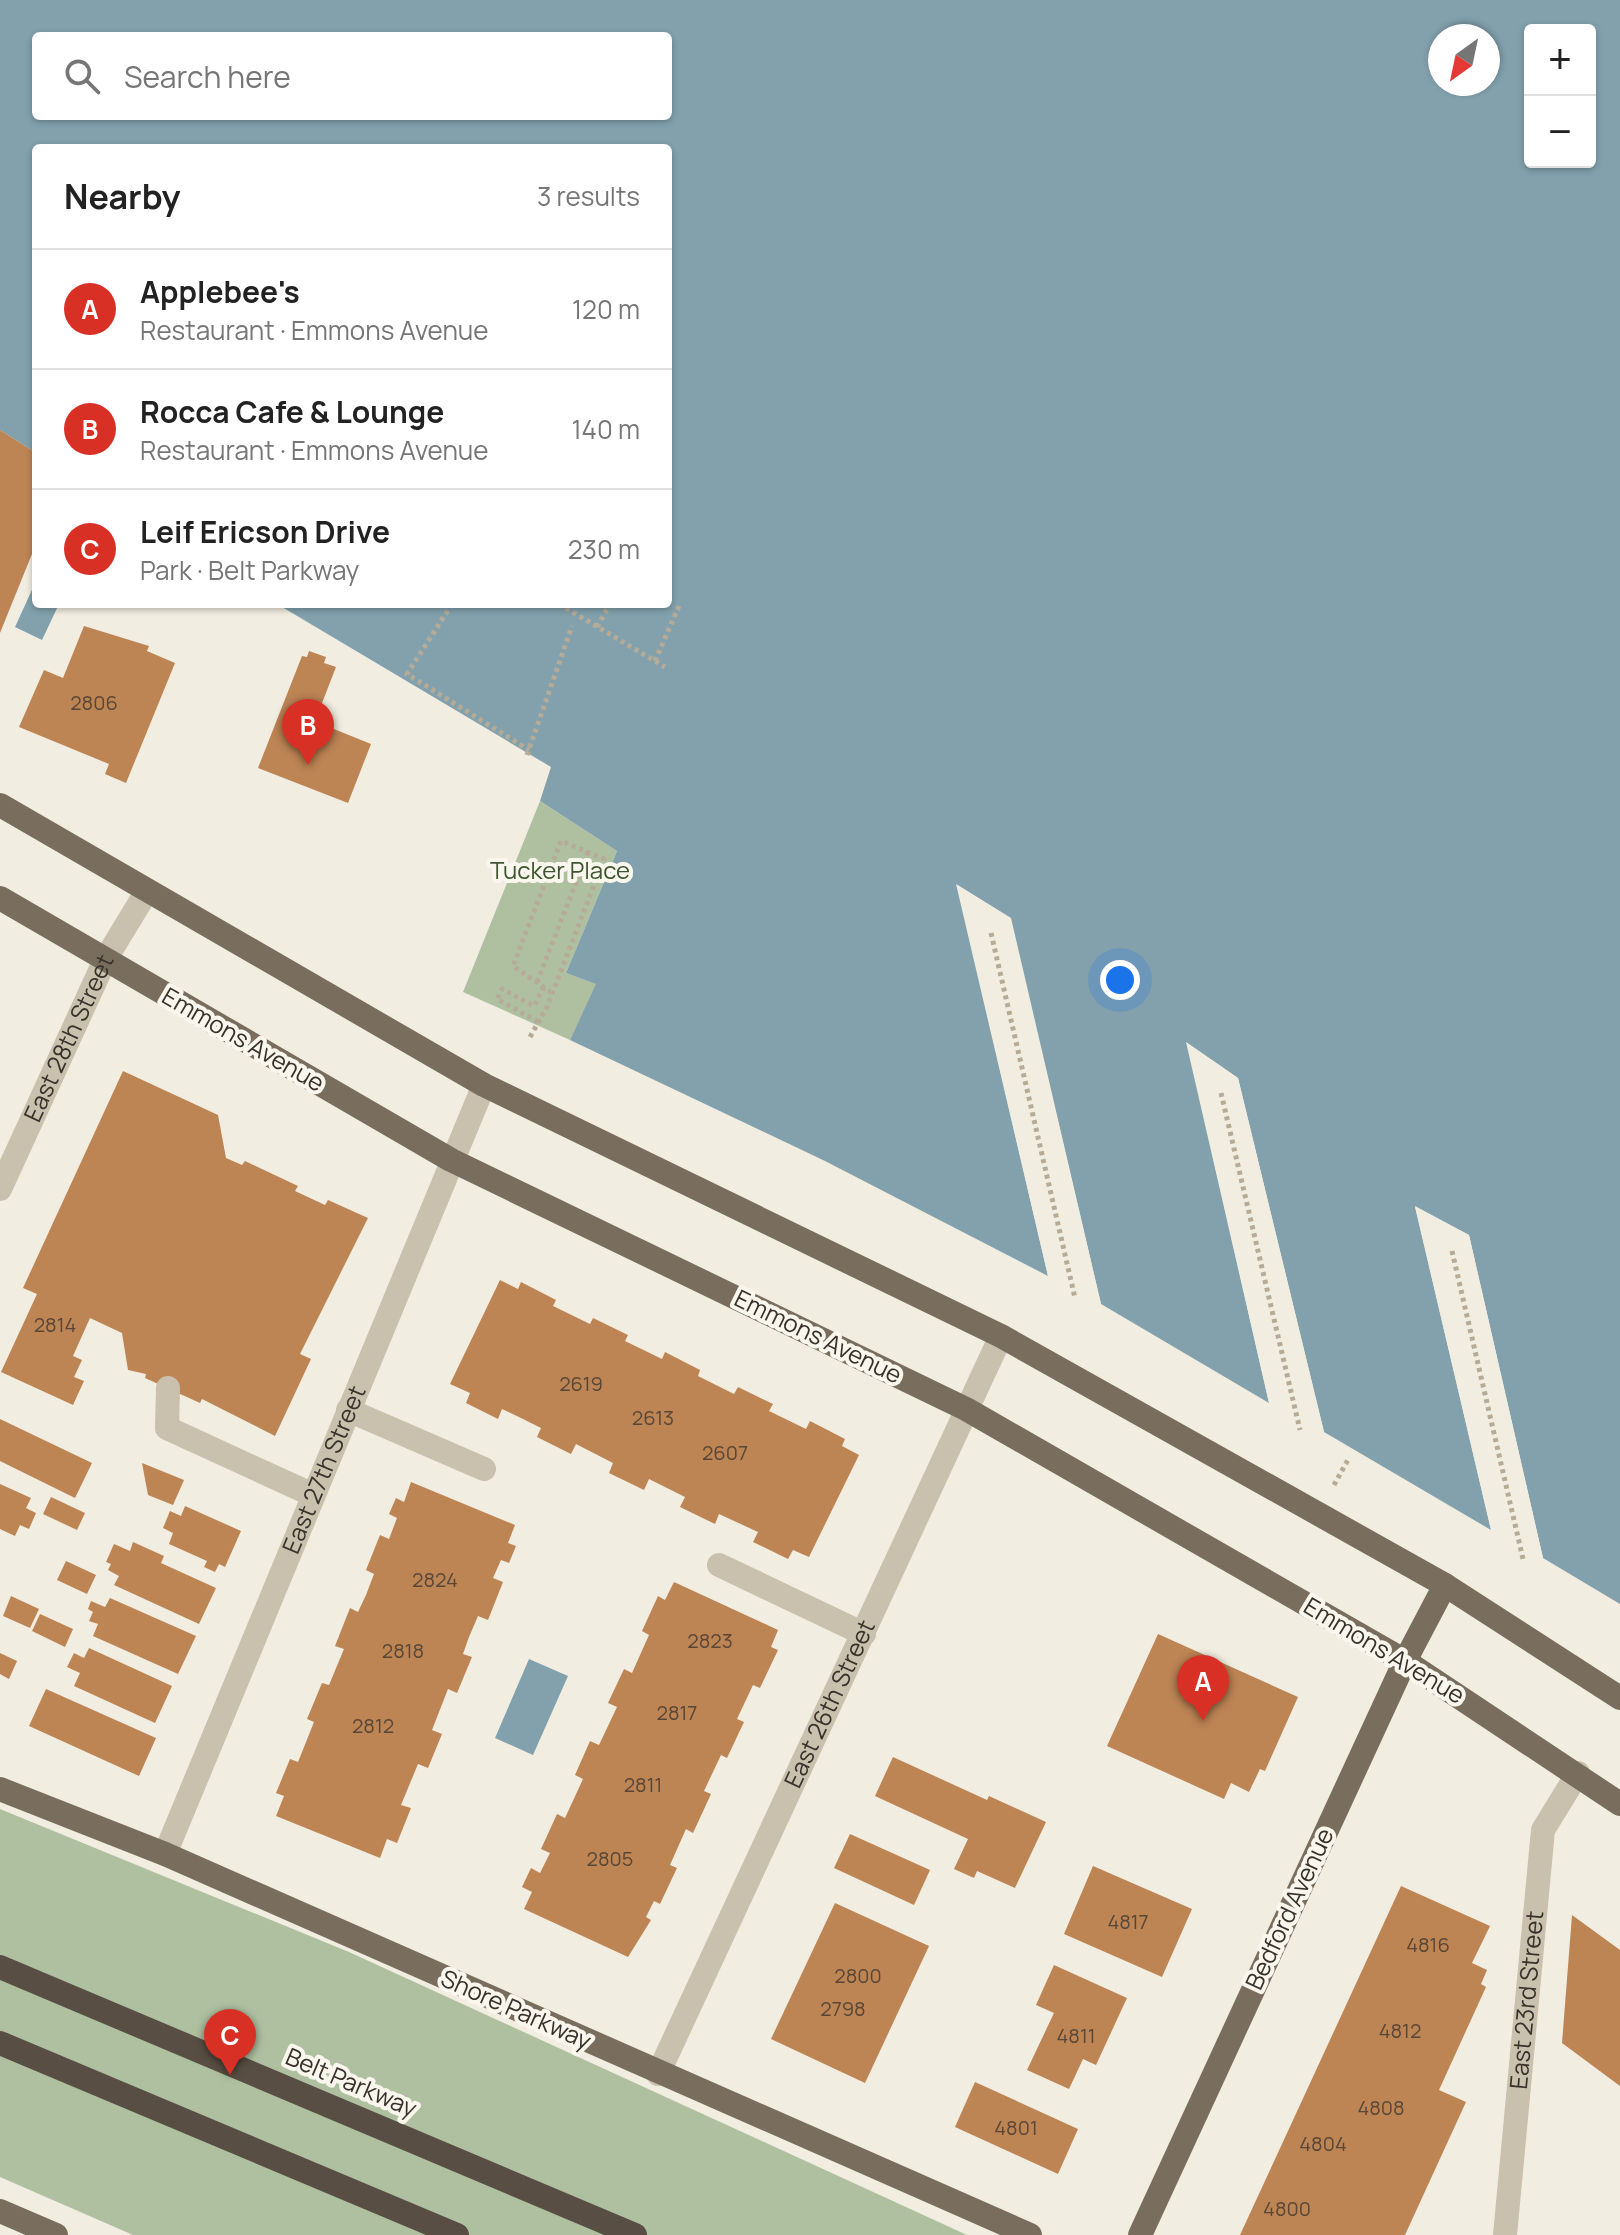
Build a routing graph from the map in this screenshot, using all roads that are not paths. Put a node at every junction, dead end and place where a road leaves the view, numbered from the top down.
1 (0, 805) edge
2 (147, 891) junction
3 (0, 898) edge
4 (105, 960) junction
5 (484, 1085) junction
6 (451, 1160) junction
7 (0, 1189) edge
8 (1001, 1336) junction
9 (168, 1388) dead end
10 (966, 1409) junction
11 (348, 1410) junction
12 (484, 1469) dead end
13 (313, 1495) junction
14 (719, 1565) dead end
15 (1445, 1585) junction
16 (864, 1634) junction
17 (1405, 1661) junction
18 (1620, 1698) edge
19 (1578, 1773) junction
20 (0, 1789) edge
21 (1620, 1804) edge
22 (165, 1854) junction
23 (0, 1967) edge
24 (0, 2043) edge
25 (658, 2074) junction
26 (13, 2222) edge
27 (56, 2235) edge
28 (457, 2235) edge
29 (635, 2235) edge
30 (1030, 2235) edge
31 (1140, 2235) edge
32 (1505, 2235) edge

1 - 2 main road
2 - 4 street, East 28th Street
2 - 5 main road
3 - 4 main road, Emmons Avenue
4 - 6 main road, Emmons Avenue
4 - 7 street, East 28th Street
5 - 6 street, East 27th Street
5 - 8 main road
6 - 10 main road, Emmons Avenue
6 - 11 street, East 27th Street
8 - 10 street, East 26th Street
8 - 15 main road
9 - 13 street
10 - 16 street, East 26th Street
10 - 17 main road, Emmons Avenue
11 - 12 street
11 - 13 street, East 27th Street
13 - 22 street, East 27th Street
14 - 16 street
15 - 17 main road, Bedford Avenue
15 - 18 main road
16 - 25 street, East 26th Street
17 - 19 main road, Emmons Avenue
17 - 31 main road, Bedford Avenue
19 - 21 main road, Emmons Avenue
19 - 32 street, East 23rd Street
20 - 22 main road, Shore Parkway
22 - 25 main road, Shore Parkway
23 - 29 highway, Belt Parkway
24 - 28 highway
25 - 30 main road, Shore Parkway
26 - 27 main road

